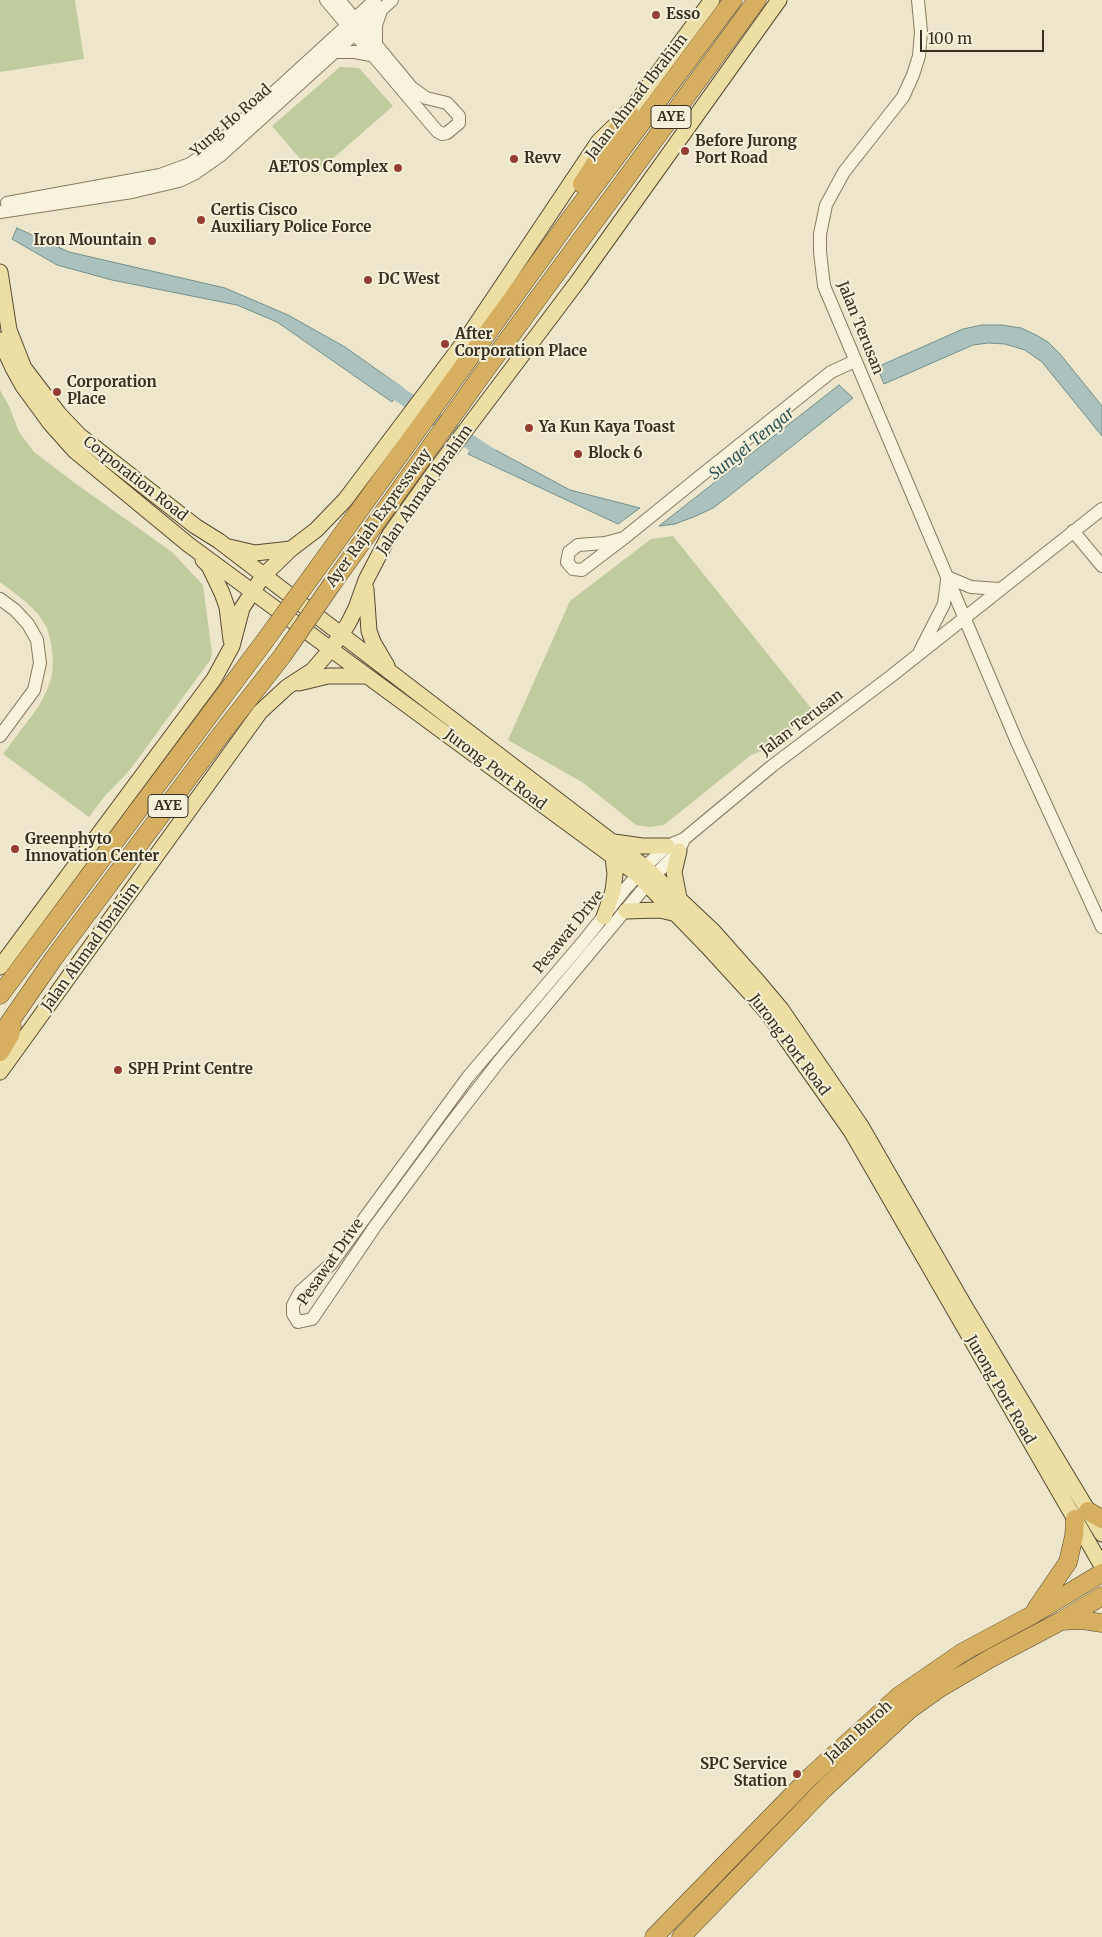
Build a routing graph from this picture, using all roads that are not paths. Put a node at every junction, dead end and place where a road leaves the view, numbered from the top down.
1 (712, 0) edge
2 (733, 0) edge
3 (757, 0) edge
4 (779, 0) edge
5 (918, 0) edge
6 (334, 1) edge
7 (381, 2) edge
8 (353, 27) junction
9 (330, 48) junction
10 (373, 50) junction
11 (628, 112) junction
12 (0, 204) edge
13 (0, 212) edge
14 (561, 231) junction
15 (0, 272) edge
16 (0, 340) edge
17 (856, 361) junction
18 (430, 400) junction
19 (411, 426) junction
20 (1102, 508) edge
21 (1073, 531) junction
22 (624, 538) dead end
23 (219, 542) junction
24 (189, 544) junction
25 (291, 549) junction
26 (1102, 566) edge
27 (262, 576) junction
28 (947, 577) junction
29 (366, 580) junction
30 (1000, 589) junction
31 (252, 592) junction
32 (0, 599) edge
33 (966, 617) junction
34 (340, 635) junction
35 (232, 646) junction
36 (331, 649) junction
37 (919, 654) junction
38 (392, 673) junction
39 (366, 676) junction
40 (287, 687) junction
41 (0, 736) edge
42 (612, 842) junction
43 (677, 845) junction
44 (613, 857) junction
45 (647, 876) junction
46 (679, 898) junction
47 (1098, 909) edge
48 (626, 911) junction
49 (677, 914) junction
50 (604, 917) junction
51 (1102, 927) edge
52 (0, 967) edge
53 (0, 995) edge
54 (11, 1021) junction
55 (0, 1036) edge
56 (0, 1052) edge
57 (0, 1072) edge
58 (1088, 1516) edge
59 (1102, 1534) edge
60 (1102, 1566) edge
61 (1102, 1573) edge
62 (1102, 1596) edge
63 (1032, 1615) junction
64 (1061, 1621) junction
65 (1102, 1624) edge
66 (654, 1937) edge
67 (681, 1937) edge

1 - 11 main road, Jalan Ahmad Ibrahim
2 - 14 highway, Ayer Rajah Expressway / AYE
3 - 54 highway, Ayer Rajah Expressway / AYE, bridge
4 - 29 main road, Jalan Ahmad Ibrahim
5 - 17 street, Jalan Terusan
6 - 7 street
6 - 8 street
6 - 9 street
7 - 8 street, Yung Ho Road
7 - 10 street
8 - 9 street, Yung Ho Road
8 - 10 street
9 - 10 street
9 - 12 street, Yung Ho Road
9 - 13 street, Yung Ho Road
10 - 10 street
11 - 14 highway
11 - 18 main road, Jalan Ahmad Ibrahim
14 - 18 highway, Ayer Rajah Expressway / AYE
15 - 23 main road, Corporation Road
16 - 24 main road, Corporation Road
17 - 22 street
17 - 28 street, Jalan Terusan
18 - 19 highway, Ayer Rajah Expressway / AYE
19 - 25 main road
19 - 53 highway, Ayer Rajah Expressway / AYE, bridge
20 - 21 street, Jalan Terusan
21 - 26 street
21 - 30 street, Jalan Terusan
23 - 25 main road
23 - 27 main road, Corporation Road
24 - 31 main road, Corporation Road
24 - 35 main road
25 - 27 main road
27 - 31 main road
27 - 34 main road, Corporation Road
28 - 30 street
28 - 33 street, Jalan Terusan
28 - 37 street
29 - 34 main road, Jalan Ahmad Ibrahim
29 - 38 main road
30 - 33 street, Jalan Terusan
31 - 35 main road
31 - 36 main road, Corporation Road
32 - 41 street
33 - 37 street, Jalan Terusan
33 - 47 street
34 - 36 main road, Jalan Ahmad Ibrahim
34 - 38 main road, Jurong Port Road
35 - 52 main road
36 - 39 main road, Jurong Port Road
36 - 40 main road, Jalan Ahmad Ibrahim
37 - 43 street, Jalan Terusan
38 - 42 main road, Jurong Port Road
39 - 40 main road
39 - 44 main road, Jurong Port Road
40 - 57 main road, Jalan Ahmad Ibrahim
42 - 43 main road
42 - 45 main road, Jurong Port Road
43 - 45 street, Jalan Terusan
43 - 46 main road
44 - 45 main road, Jurong Port Road
44 - 50 main road
45 - 46 main road, Jurong Port Road
45 - 48 street, Pesawat Drive
45 - 49 main road, Jurong Port Road
45 - 50 street, Pesawat Drive
46 - 58 main road, Jurong Port Road
47 - 51 street
48 - 49 main road
48 - 50 street, Pesawat Drive
49 - 58 main road, Jurong Port Road
54 - 55 highway, Ayer Rajah Expressway / AYE
54 - 56 highway
58 - 59 main road, Jurong Port Road
58 - 60 main road, Jurong Port Road
58 - 63 highway
61 - 63 highway, Jalan Buroh
62 - 64 highway, Jalan Buroh
63 - 66 highway, Jalan Buroh
64 - 65 highway
64 - 67 highway, Jalan Buroh

